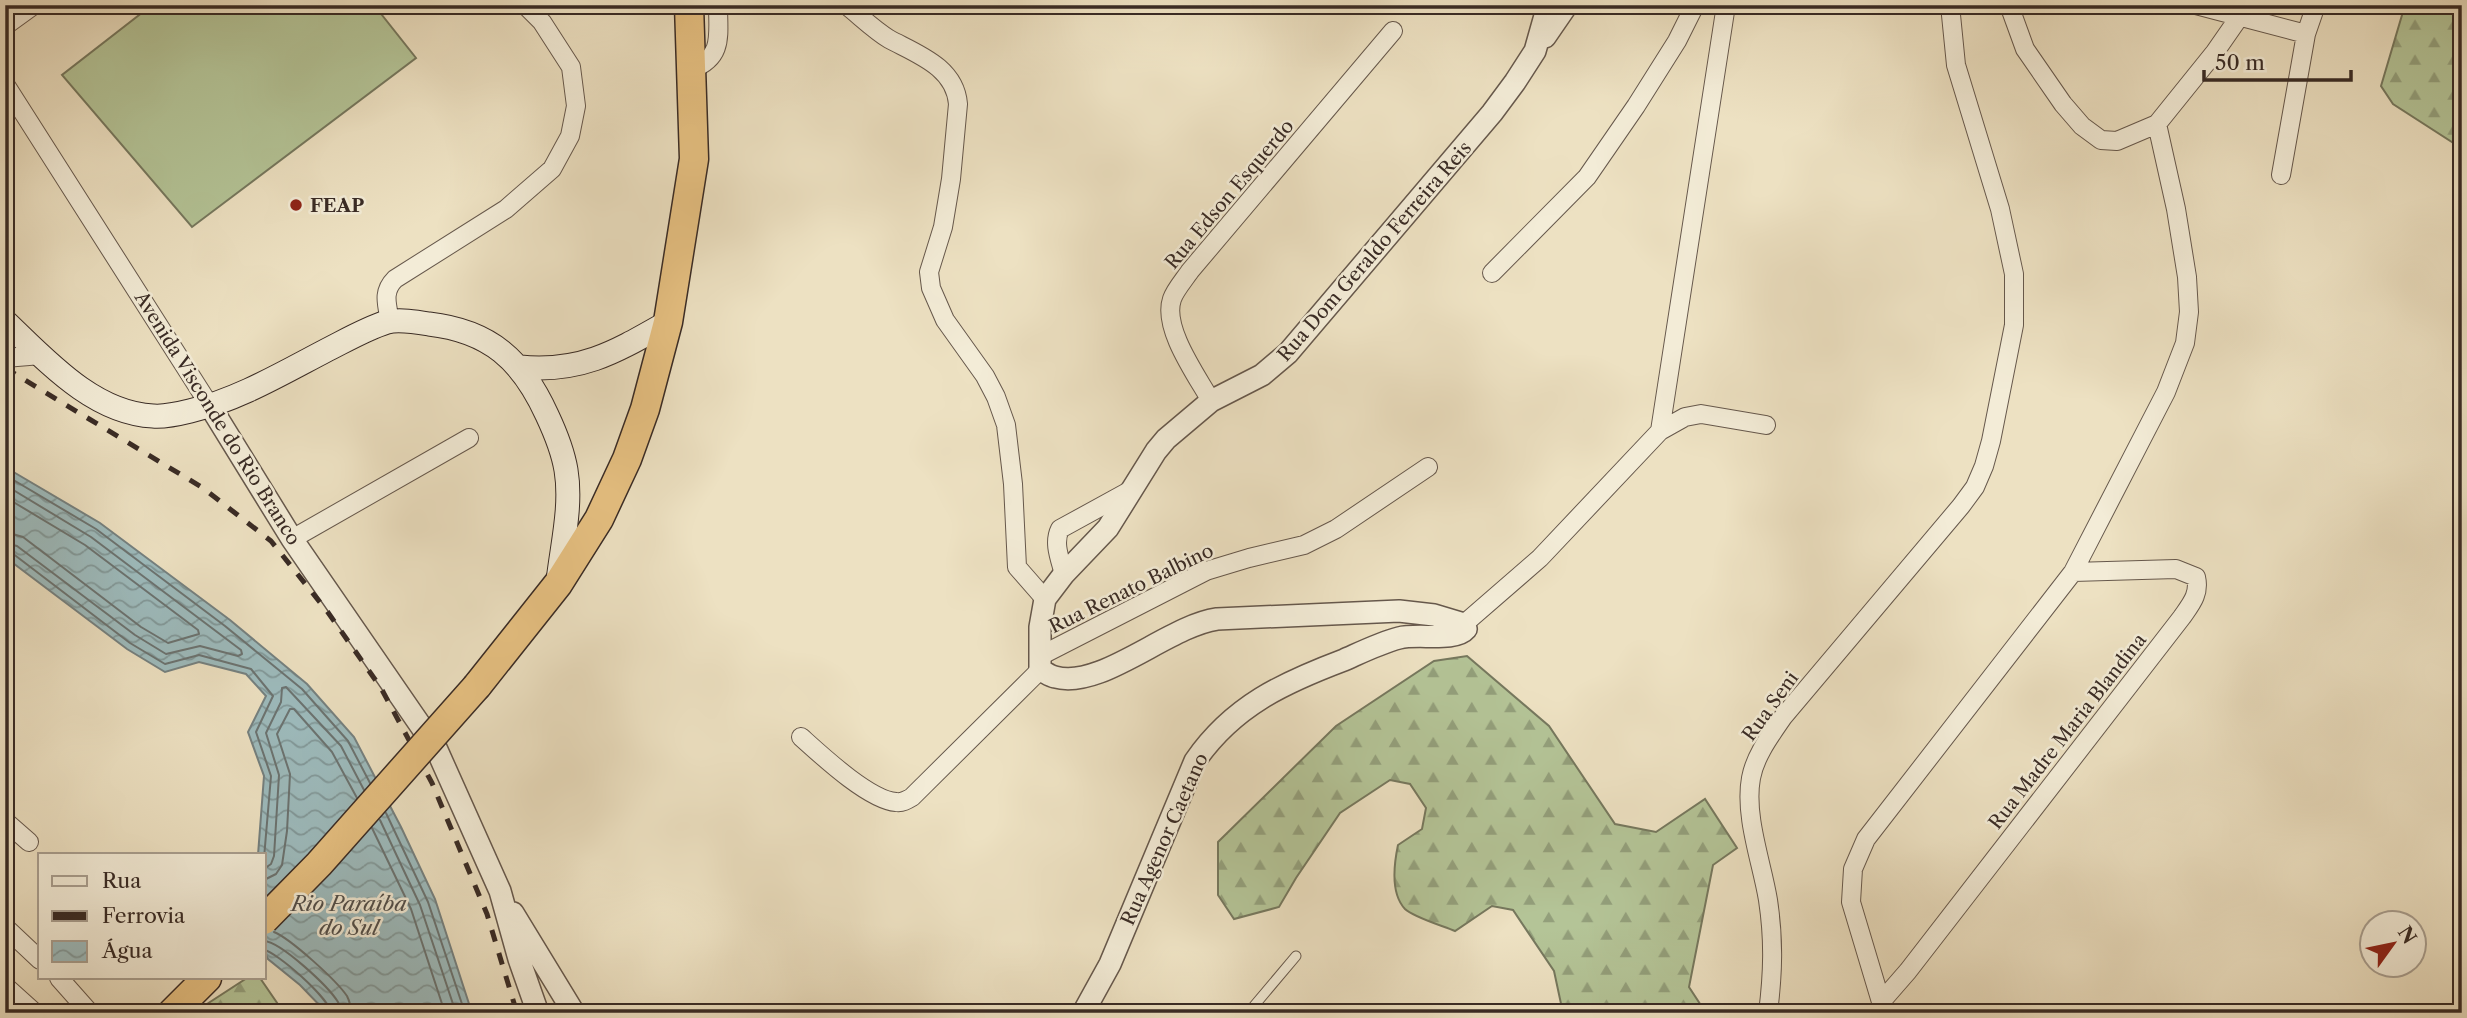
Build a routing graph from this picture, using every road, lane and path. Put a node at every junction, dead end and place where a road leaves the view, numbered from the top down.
1 (34, 5) edge
2 (525, 5) edge
3 (689, 5) edge
4 (718, 5) edge
5 (846, 5) edge
6 (1548, 5) edge
7 (1567, 5) edge
8 (1695, 5) edge
9 (1726, 5) edge
10 (1950, 5) edge
11 (2009, 5) edge
12 (2196, 5) edge
13 (2316, 5) edge
14 (2241, 16) junction
15 (5, 26) edge
16 (1392, 31) dead end
17 (2306, 34) junction
18 (1535, 51) junction
19 (692, 69) junction
20 (5, 84) edge
21 (13, 113) edge
22 (2157, 124) junction
23 (2281, 174) dead end
24 (1492, 273) dead end
25 (5, 321) edge
26 (390, 321) junction
27 (668, 321) junction
28 (41, 355) junction
29 (5, 358) edge
30 (520, 367) junction
31 (1211, 401) junction
32 (210, 406) junction
33 (1766, 425) dead end
34 (1660, 430) junction
35 (468, 438) dead end
36 (1428, 467) dead end
37 (1133, 489) junction
38 (292, 539) junction
39 (2074, 572) junction
40 (1064, 574) junction
41 (558, 584) junction
42 (1045, 599) junction
43 (1464, 624) junction
44 (1040, 663) junction
45 (802, 737) dead end
46 (5, 821) edge
47 (29, 842) dead end
48 (500, 891) junction
49 (266, 918) edge
50 (8, 937) edge
51 (1296, 956) dead end
52 (38, 959) edge
53 (60, 979) edge
54 (206, 979) edge
55 (5, 986) edge
56 (1880, 1008) edge
57 (34, 1013) edge
58 (90, 1013) edge
59 (172, 1013) edge
60 (538, 1013) edge
61 (574, 1013) edge
62 (1083, 1013) edge
63 (1248, 1013) edge
64 (1768, 1013) edge

1 - 15 street
2 - 26 street
3 - 19 highway
4 - 19 street
5 - 42 street
6 - 18 street, Rua Dom Geraldo Ferreira Reis
7 - 18 street
8 - 24 street
9 - 34 street
10 - 64 street, Rua Seni
11 - 22 street
12 - 14 street
13 - 17 street
14 - 17 street
14 - 22 street
16 - 31 street, Rua Edson Esquerdo
17 - 23 street
18 - 31 street, Rua Dom Geraldo Ferreira Reis
19 - 27 highway
20 - 21 street, Avenida Visconde do Rio Branco
21 - 32 street, Avenida Visconde do Rio Branco
22 - 39 street, Rua Madre Maria Blandina
25 - 28 main road
26 - 30 main road
26 - 32 main road
27 - 30 main road
27 - 41 highway
28 - 29 street
28 - 32 main road
30 - 41 main road
31 - 37 street, Rua Dom Geraldo Ferreira Reis
32 - 38 street, Avenida Visconde do Rio Branco
33 - 34 street, Rua Agenor Caetano
34 - 43 street, Rua Agenor Caetano
35 - 38 street
36 - 44 street, Rua Renato Balbino
37 - 40 street, Rua Dom Geraldo Ferreira Reis
37 - 40 street
38 - 48 street, Avenida Visconde do Rio Branco
39 - 56 street, Rua Madre Maria Blandina
39 - 56 street, Rua Madre Maria Blandina
40 - 42 street, Rua Dom Geraldo Ferreira Reis
41 - 49 highway, bridge
42 - 44 street, Rua Dom Geraldo Ferreira Reis
43 - 44 street
43 - 62 street, Rua Agenor Caetano
44 - 45 street, Rua Renato Balbino
46 - 47 street
48 - 60 street
48 - 61 street
50 - 52 street
51 - 63 lane
53 - 58 street
54 - 59 highway
55 - 57 street

